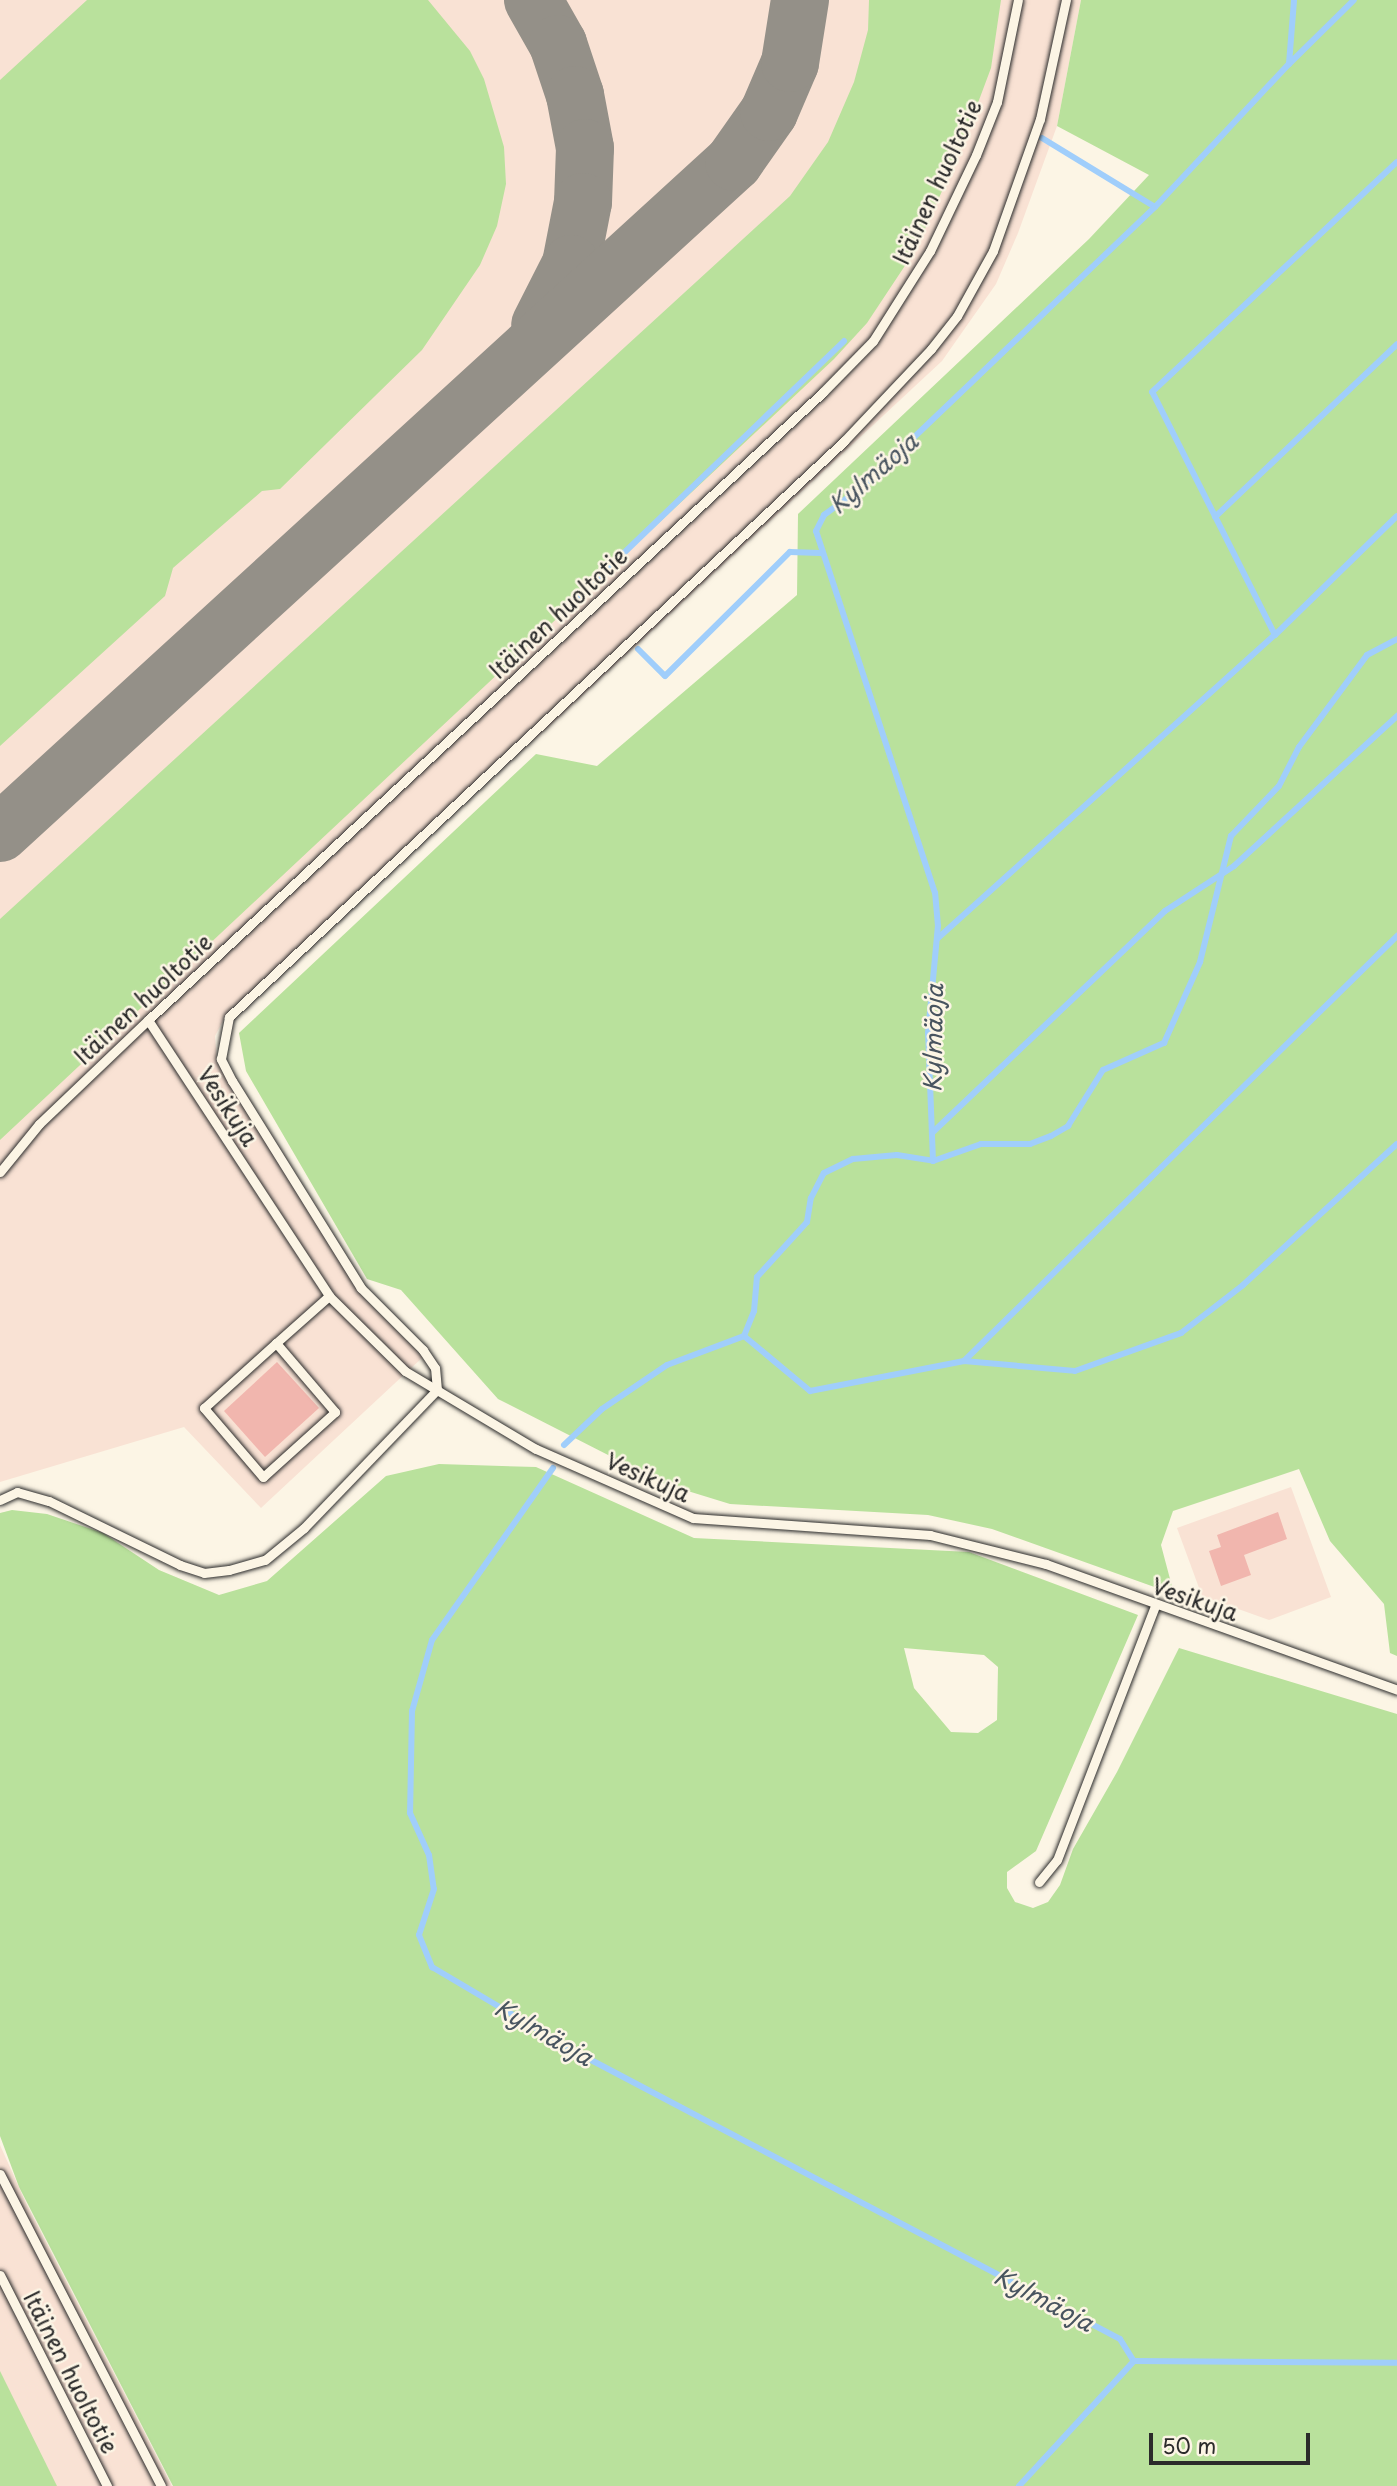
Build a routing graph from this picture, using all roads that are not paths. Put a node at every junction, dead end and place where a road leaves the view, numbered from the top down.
1 (1018, 0) edge
2 (1066, 0) edge
3 (148, 1020) junction
4 (40, 1124) junction
5 (0, 1163) edge
6 (0, 1172) edge
7 (329, 1296) junction
8 (276, 1343) junction
9 (438, 1390) junction
10 (0, 1500) edge
11 (1155, 1606) junction
12 (1397, 1690) edge
13 (1039, 1882) dead end
14 (0, 2174) edge
15 (0, 2275) edge
16 (107, 2486) edge
17 (161, 2486) edge

1 - 3 lane, Itäinen huoltotie
2 - 9 lane
3 - 4 lane, Itäinen huoltotie
3 - 7 lane, Vesikuja
4 - 5 lane
4 - 6 lane, Itäinen huoltotie
7 - 8 lane
7 - 9 lane, Vesikuja
8 - 8 lane
9 - 10 lane
9 - 11 lane, Vesikuja
11 - 12 lane, Vesikuja
11 - 13 lane
14 - 17 lane
15 - 16 lane, Itäinen huoltotie

